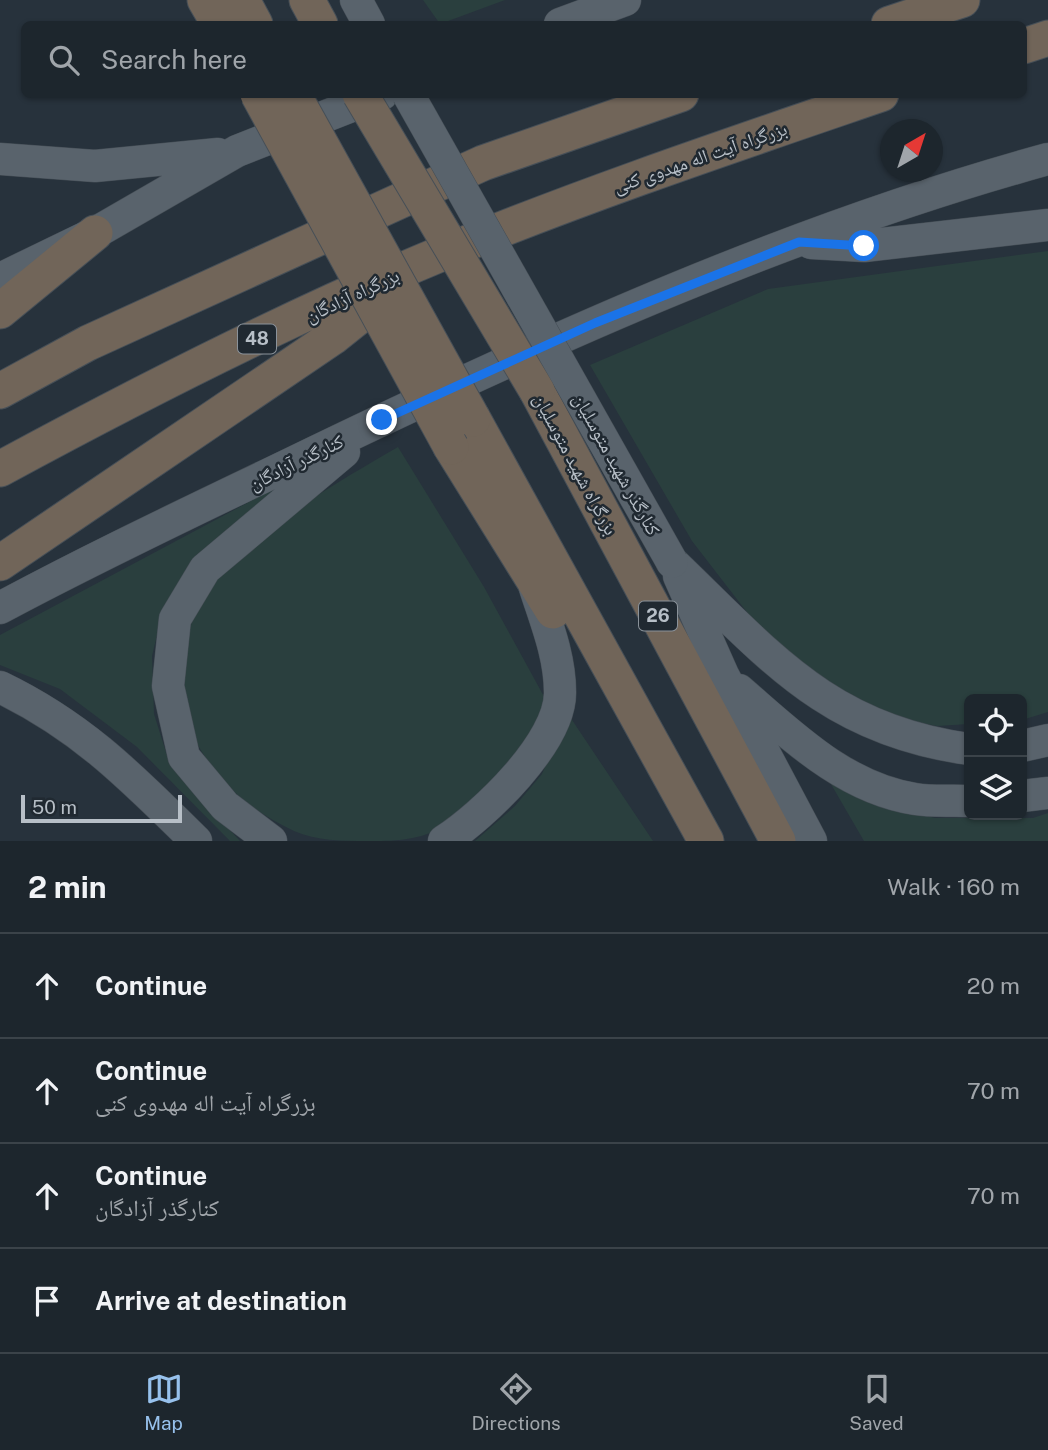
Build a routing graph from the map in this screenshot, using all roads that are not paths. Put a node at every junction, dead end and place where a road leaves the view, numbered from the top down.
1 (205, 0) edge
2 (242, 0) edge
3 (307, 0) edge
4 (356, 0) edge
5 (962, 0) edge
6 (617, 2) edge
7 (217, 21) edge
8 (253, 21) edge
9 (318, 21) edge
10 (367, 21) edge
11 (568, 21) edge
12 (898, 21) edge
13 (1048, 38) edge
14 (1027, 45) edge
15 (260, 98) edge
16 (295, 98) edge
17 (362, 98) edge
18 (372, 98) edge
19 (410, 98) edge
20 (670, 98) edge
21 (870, 98) edge
22 (236, 151) junction
23 (0, 159) edge
24 (1048, 159) edge
25 (1048, 177) edge
26 (974, 179) junction
27 (519, 222) joint
28 (1048, 225) edge
29 (95, 233) junction
30 (799, 242) junction
31 (435, 256) junction
32 (0, 279) edge
33 (0, 310) edge
34 (0, 391) edge
35 (382, 420) junction
36 (0, 469) edge
37 (672, 562) junction
38 (0, 563) edge
39 (531, 573) junction
40 (0, 608) edge
41 (723, 675) junction
42 (0, 687) edge
43 (1048, 740) edge
44 (1027, 745) edge
45 (964, 747) edge
46 (1048, 793) edge
47 (1027, 795) edge
48 (964, 801) edge
49 (196, 841) edge
50 (271, 841) edge
51 (444, 841) edge
52 (688, 841) edge
53 (706, 841) edge
54 (778, 841) edge
55 (811, 841) edge

1 - 7 highway
2 - 8 highway
3 - 9 highway
4 - 10 main road
5 - 12 highway
6 - 11 main road
13 - 14 highway
15 - 39 highway, bridge
16 - 53 highway, bridge
17 - 54 highway, بزرگراه شهید متوسلیان / 26, bridge
18 - 22 main road
19 - 37 main road, کنارگذر شهید متوسلیان, bridge
20 - 34 highway
21 - 27 highway, بزرگراه آیت اله مهدوی کنی / 48
22 - 23 main road
22 - 29 main road
24 - 26 main road
25 - 26 main road
26 - 30 main road
27 - 31 highway, بزرگراه آزادگان / 48
28 - 30 main road
29 - 32 main road
29 - 33 highway
30 - 35 main road, کنارگذر آزادگان
31 - 36 highway, بزرگراه آزادگان / 48
31 - 38 highway
35 - 40 main road, کنارگذر آزادگان
35 - 50 main road
37 - 41 main road, کنارگذر شهید متوسلیان
37 - 45 main road
39 - 51 main road
39 - 52 highway
41 - 48 main road
41 - 55 main road, کنارگذر شهید متوسلیان
42 - 49 main road
43 - 44 main road
46 - 47 main road

